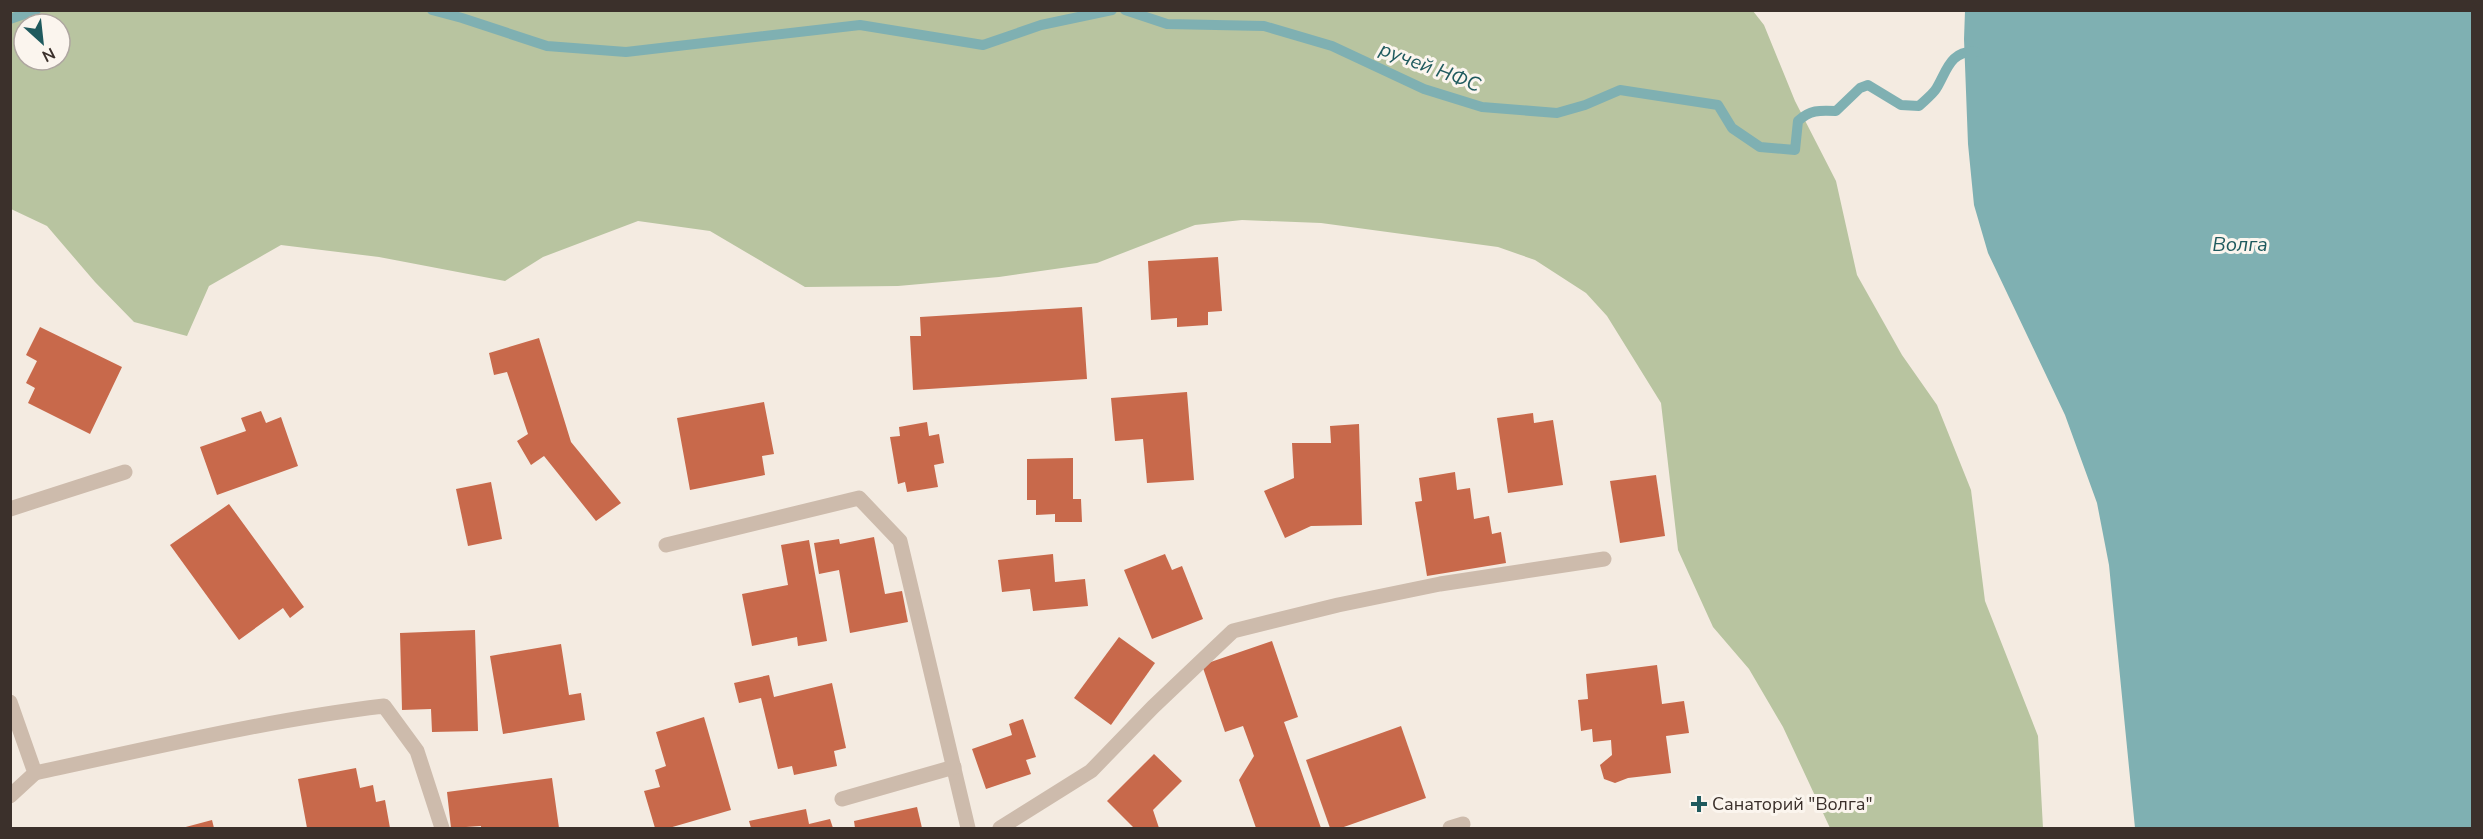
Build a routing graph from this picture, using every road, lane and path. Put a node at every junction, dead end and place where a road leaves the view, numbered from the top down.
1 (125, 472) dead end
2 (10, 510) edge
3 (666, 545) dead end
4 (1604, 558) dead end
5 (10, 702) edge
6 (954, 767) junction
7 (35, 773) junction
8 (10, 796) edge
9 (842, 800) dead end
10 (442, 828) edge
11 (968, 828) edge
12 (1000, 828) edge

1 - 2 lane
3 - 6 lane
4 - 12 lane
5 - 7 lane
6 - 9 lane
6 - 11 lane
7 - 8 lane
7 - 10 lane

